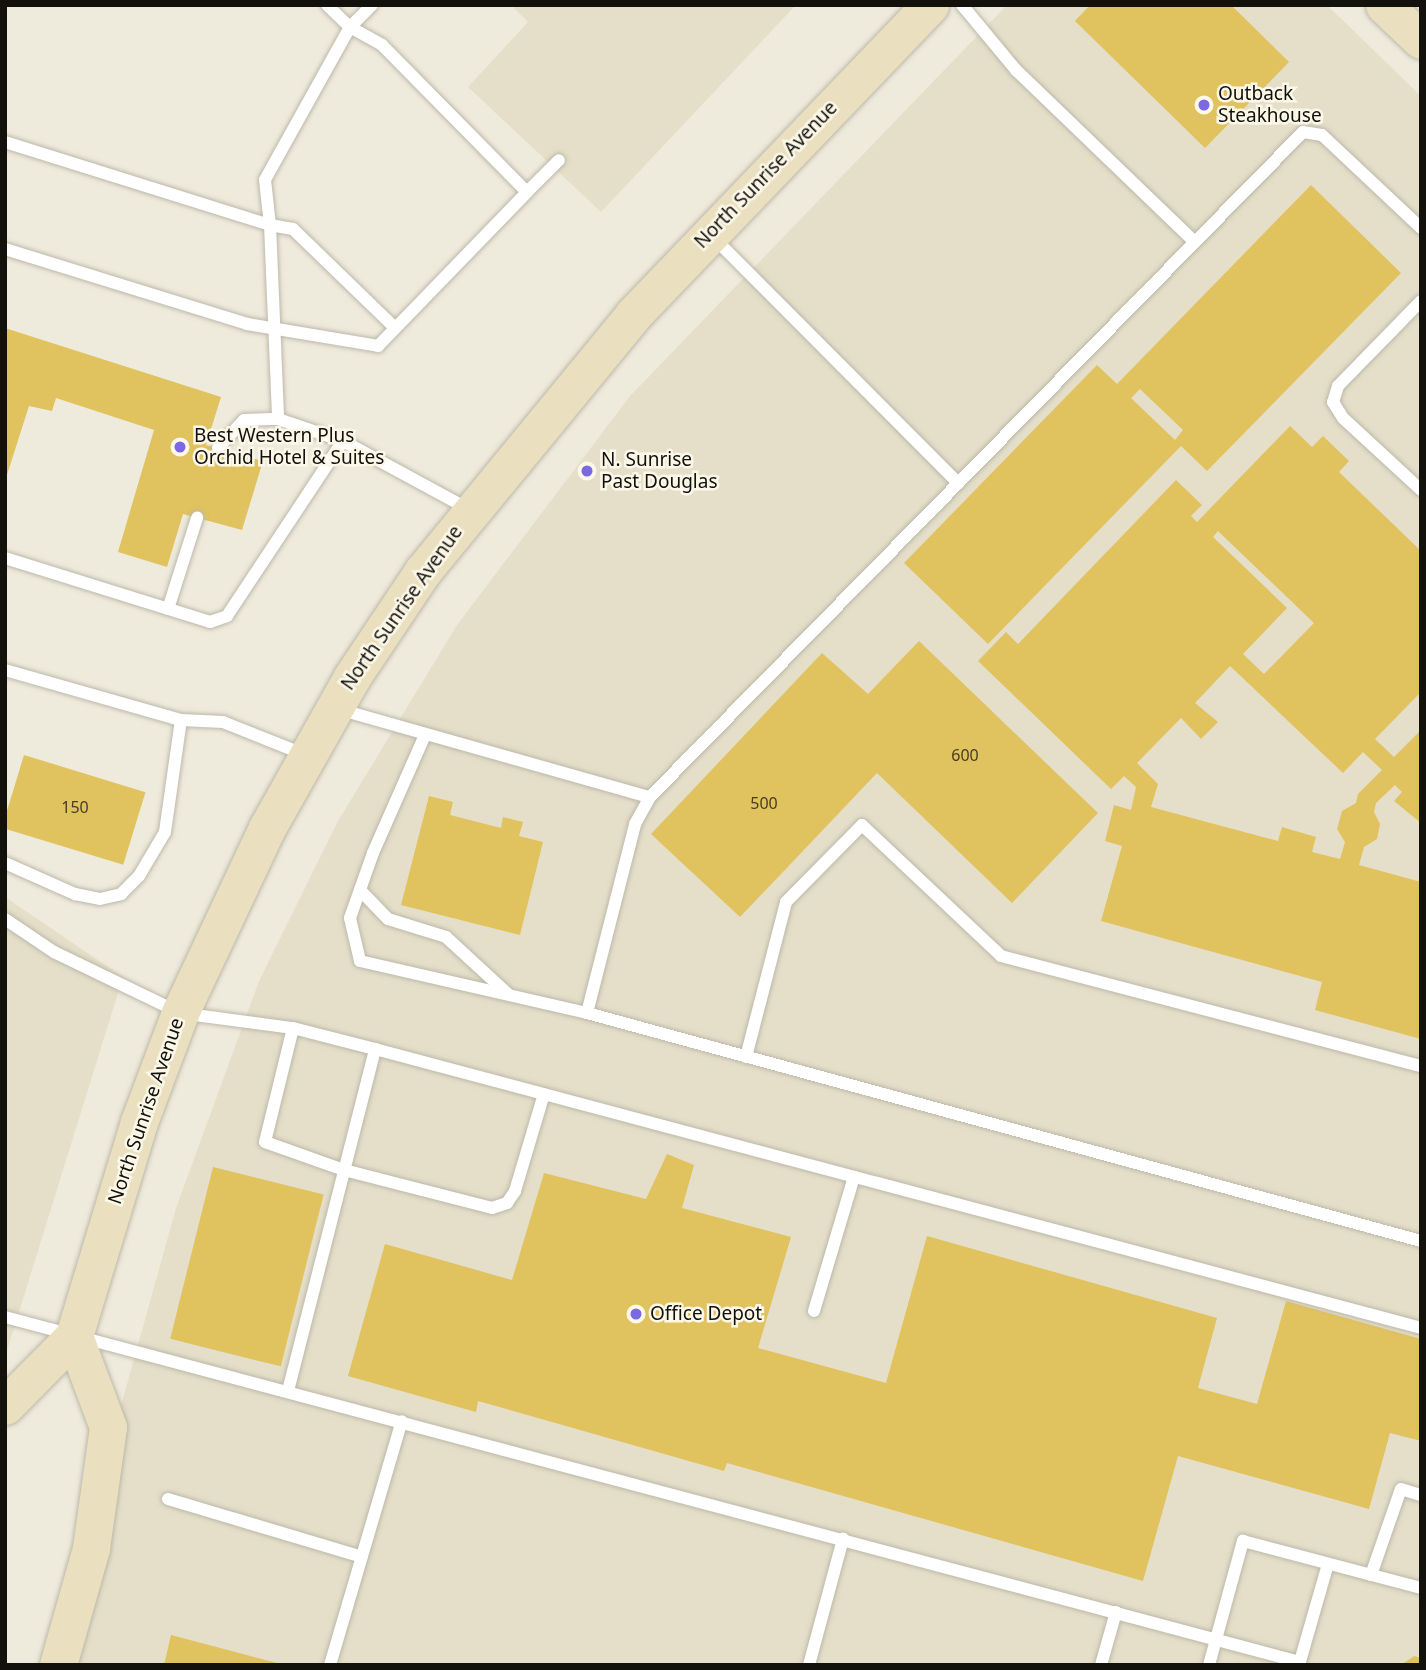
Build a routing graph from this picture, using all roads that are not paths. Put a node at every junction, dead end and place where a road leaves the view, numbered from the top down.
1 (327, 5) edge
2 (372, 5) edge
3 (930, 5) edge
4 (962, 5) edge
5 (1384, 5) edge
6 (350, 27) junction
7 (1421, 40) edge
8 (5, 142) edge
9 (559, 160) dead end
10 (527, 192) junction
11 (270, 225) junction
12 (1421, 228) edge
13 (709, 233) junction
14 (1195, 242) junction
15 (5, 249) edge
16 (1421, 301) edge
17 (276, 328) junction
18 (395, 328) junction
19 (278, 419) junction
20 (342, 441) junction
21 (218, 448) dead end
22 (958, 483) junction
23 (1421, 490) edge
24 (471, 510) junction
25 (197, 518) dead end
26 (5, 558) edge
27 (167, 609) junction
28 (5, 670) edge
29 (334, 708) junction
30 (181, 720) junction
31 (425, 735) junction
32 (307, 755) junction
33 (650, 797) junction
34 (5, 863) edge
35 (360, 890) junction
36 (5, 919) edge
37 (509, 995) junction
38 (180, 1013) junction
39 (587, 1013) junction
40 (293, 1028) junction
41 (375, 1049) junction
42 (746, 1057) junction
43 (1421, 1066) edge
44 (544, 1094) junction
45 (344, 1170) junction
46 (854, 1177) junction
47 (1421, 1241) edge
48 (814, 1311) dead end
49 (5, 1317) edge
50 (1421, 1328) edge
51 (74, 1336) junction
52 (288, 1391) junction
53 (5, 1406) edge
54 (402, 1421) junction
55 (1421, 1495) edge
56 (168, 1499) dead end
57 (843, 1539) junction
58 (362, 1557) junction
59 (1328, 1564) junction
60 (1371, 1575) junction
61 (1421, 1588) edge
62 (1116, 1612) junction
63 (1216, 1639) junction
64 (1300, 1663) edge
65 (58, 1665) edge
66 (330, 1665) edge
67 (808, 1665) edge
68 (1101, 1665) edge
69 (1209, 1665) edge

1 - 6 lane
2 - 6 lane
3 - 13 main road, North Sunrise Avenue
4 - 14 lane
5 - 7 main road
6 - 10 lane
6 - 11 lane
8 - 11 lane
9 - 10 lane
10 - 18 lane
11 - 17 lane
11 - 18 lane
12 - 14 lane
13 - 22 lane
13 - 24 main road, North Sunrise Avenue
14 - 22 lane
15 - 17 lane
16 - 23 lane
17 - 18 lane
17 - 19 lane
19 - 20 lane
19 - 21 lane
20 - 24 lane
20 - 27 lane
22 - 33 lane
24 - 29 main road, North Sunrise Avenue
25 - 27 lane
26 - 27 lane
28 - 30 lane
29 - 31 lane
29 - 32 main road, North Sunrise Avenue
30 - 32 lane
30 - 34 lane
31 - 33 lane
31 - 35 lane
32 - 38 main road, North Sunrise Avenue
33 - 39 lane
35 - 37 lane
35 - 37 lane
36 - 38 lane
37 - 39 lane
38 - 40 lane
38 - 51 main road, North Sunrise Avenue
39 - 42 lane
40 - 41 lane
40 - 45 lane
41 - 44 lane
41 - 45 lane
42 - 43 lane
42 - 47 lane
44 - 45 lane
44 - 46 lane
45 - 52 lane
46 - 48 lane
46 - 50 lane
49 - 51 lane
51 - 52 lane
51 - 53 main road, North Sunrise Avenue
51 - 65 main road
52 - 54 lane
54 - 57 lane
54 - 58 lane
55 - 60 lane
56 - 58 lane
57 - 62 lane
57 - 67 lane
58 - 66 lane
59 - 60 lane
59 - 63 lane
59 - 64 lane
60 - 61 lane
62 - 63 lane
62 - 68 lane
63 - 64 lane
63 - 69 lane

